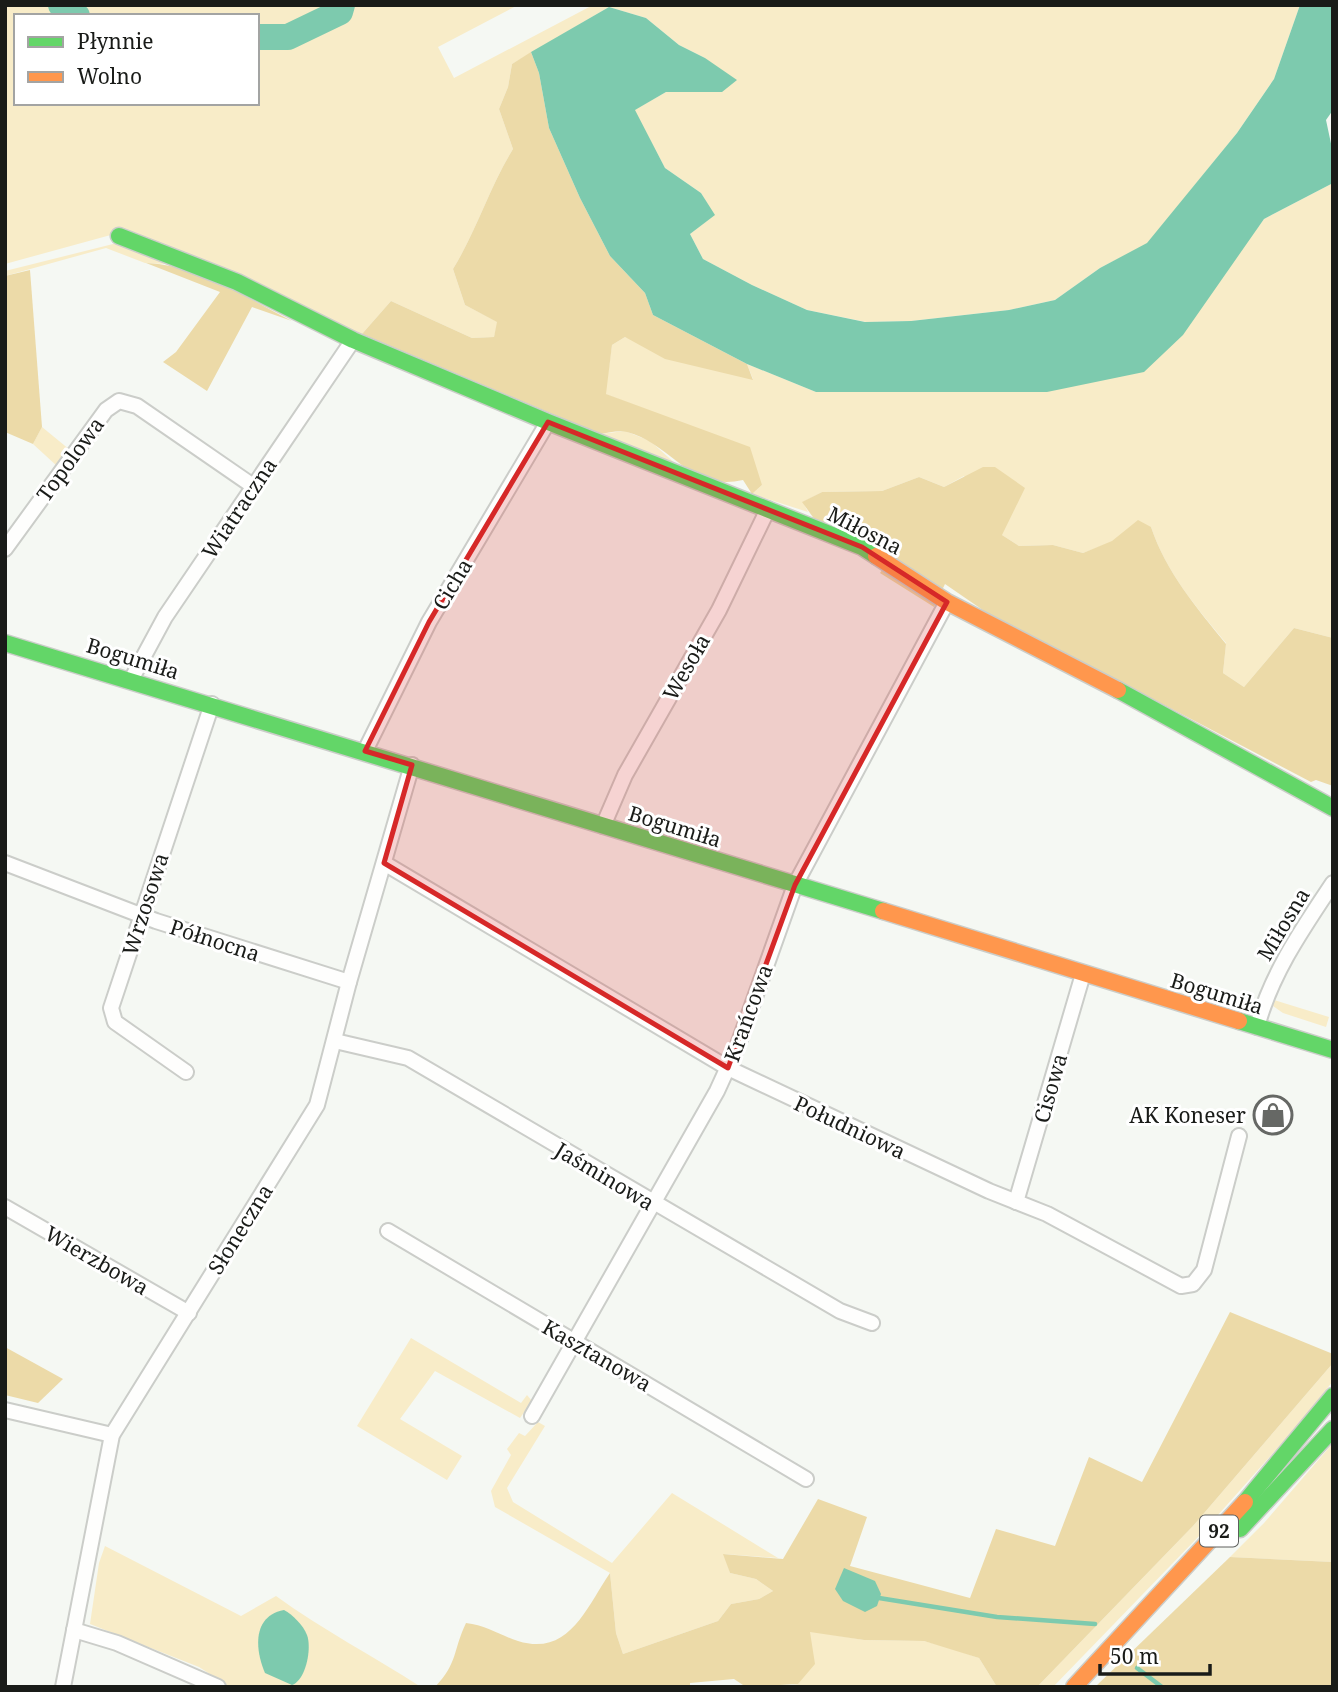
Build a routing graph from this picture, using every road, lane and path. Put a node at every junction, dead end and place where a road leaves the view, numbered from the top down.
1 (119, 236) dead end
2 (353, 340) junction
3 (548, 422) junction
4 (253, 486) junction
5 (768, 509) junction
6 (5, 549) edge
7 (947, 602) junction
8 (5, 643) edge
9 (131, 680) junction
10 (212, 704) junction
11 (365, 751) junction
12 (412, 765) junction
13 (1333, 808) edge
14 (603, 826) junction
15 (5, 863) edge
16 (384, 863) junction
17 (1333, 883) edge
18 (794, 886) junction
19 (142, 915) junction
20 (1083, 974) junction
21 (349, 982) junction
22 (1257, 1027) junction
23 (335, 1041) junction
24 (1333, 1050) edge
25 (728, 1068) junction
26 (186, 1072) dead end
27 (1239, 1136) dead end
28 (1016, 1202) junction
29 (653, 1204) junction
30 (5, 1207) edge
31 (387, 1231) dead end
32 (189, 1313) junction
33 (872, 1323) dead end
34 (575, 1341) junction
35 (1333, 1396) edge
36 (5, 1410) edge
37 (532, 1416) dead end
38 (1333, 1429) edge
39 (112, 1435) junction
40 (806, 1479) dead end
41 (74, 1630) junction
42 (1100, 1661) junction
43 (63, 1687) edge
44 (218, 1687) edge
45 (1074, 1687) edge

1 - 2 street, Miłosna
2 - 3 street, Miłosna
2 - 4 street, Wiatraczna
3 - 5 street, Miłosna
3 - 11 street, Cicha
4 - 6 street, Topolowa
4 - 9 street, Wiatraczna
5 - 7 street, Miłosna
5 - 14 street, Wesoła
7 - 13 street, Miłosna
7 - 18 street, Krańcowa
8 - 9 street, Bogumiła
9 - 10 street, Bogumiła
10 - 11 street, Bogumiła
10 - 19 street, Wrzosowa
11 - 12 street, Bogumiła
12 - 14 street, Bogumiła
12 - 16 street, Słoneczna
14 - 18 street, Bogumiła
15 - 19 street, Północna
16 - 21 street, Słoneczna
16 - 25 street, Południowa
17 - 22 street, Miłosna
18 - 20 street, Bogumiła
18 - 25 street, Krańcowa
19 - 21 street, Północna
19 - 26 street, Wrzosowa
20 - 22 street, Bogumiła
20 - 28 street, Cisowa
21 - 23 street, Słoneczna
22 - 24 street, Bogumiła
23 - 29 street, Jaśminowa
23 - 32 street, Słoneczna
25 - 28 street, Południowa
25 - 29 street, Krańcowa
27 - 28 street, Południowa
29 - 33 street, Jaśminowa
29 - 34 street, Krańcowa
30 - 32 street, Wierzbowa
31 - 34 street, Kasztanowa
32 - 39 street, Słoneczna
34 - 37 street, Krańcowa
34 - 40 street, Kasztanowa
35 - 42 street, 92
36 - 39 street
38 - 42 street, 92
39 - 41 street, Słoneczna
41 - 43 street, Słoneczna
41 - 44 street
42 - 45 street, 92

